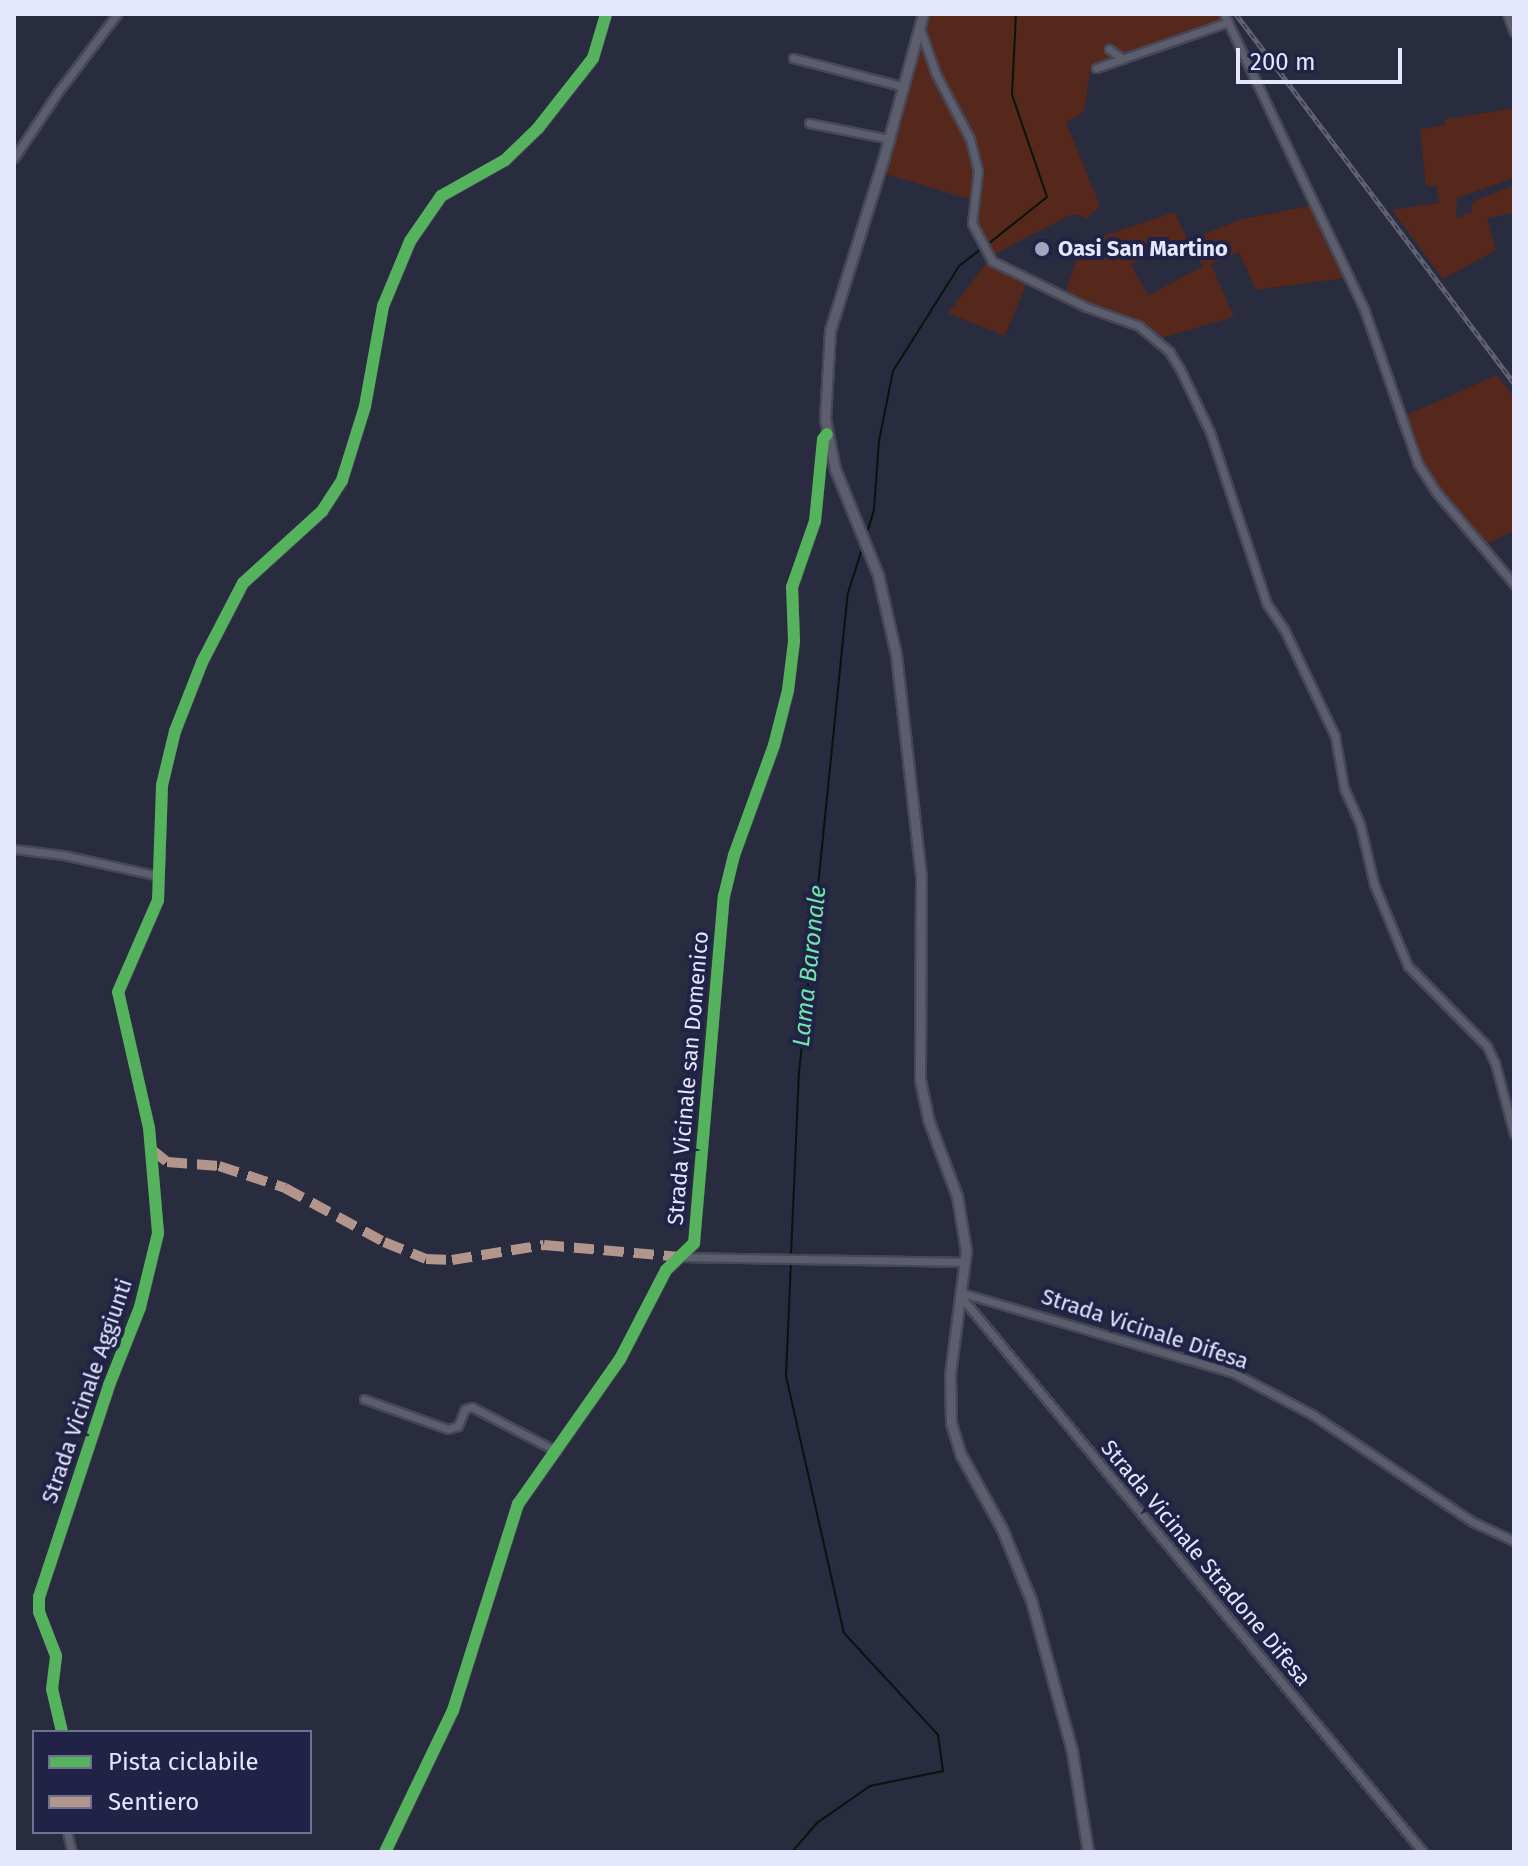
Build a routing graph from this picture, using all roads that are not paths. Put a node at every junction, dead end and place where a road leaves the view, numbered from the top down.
1 (117, 14) edge
2 (606, 14) edge
3 (923, 14) edge
4 (1507, 14) edge
5 (1226, 18) edge
6 (920, 29) junction
7 (1514, 32) edge
8 (1109, 49) dead end
9 (793, 58) dead end
10 (1123, 59) junction
11 (1096, 68) dead end
12 (904, 87) junction
13 (809, 123) dead end
14 (890, 139) junction
15 (14, 158) edge
16 (827, 434) junction
17 (1514, 584) edge
18 (14, 849) edge
19 (159, 876) junction
20 (1514, 1134) edge
21 (682, 1257) junction
22 (965, 1262) junction
23 (961, 1295) junction
24 (364, 1399) dead end
25 (556, 1451) junction
26 (1514, 1541) edge
27 (62, 1730) edge
28 (385, 1852) edge
29 (1088, 1852) edge
30 (1423, 1852) edge

1 - 15 street
2 - 19 street, Strada Vicinale Aggiunti
3 - 6 main road
4 - 7 street
5 - 10 street
5 - 17 street
6 - 12 main road
6 - 20 street
8 - 10 street
9 - 12 street
10 - 11 street
12 - 14 main road
13 - 14 street
14 - 16 main road
16 - 21 street, Strada Vicinale san Domenico
16 - 22 main road
18 - 19 street
19 - 27 street, Strada Vicinale Aggiunti
21 - 22 street
21 - 25 street, Strada Vicinale san Domenico
22 - 23 main road
23 - 26 street, Strada Vicinale Difesa
23 - 29 main road
23 - 30 street, Strada Vicinale Stradone Difesa
24 - 25 street
25 - 28 street, Strada Vicinale san Domenico

